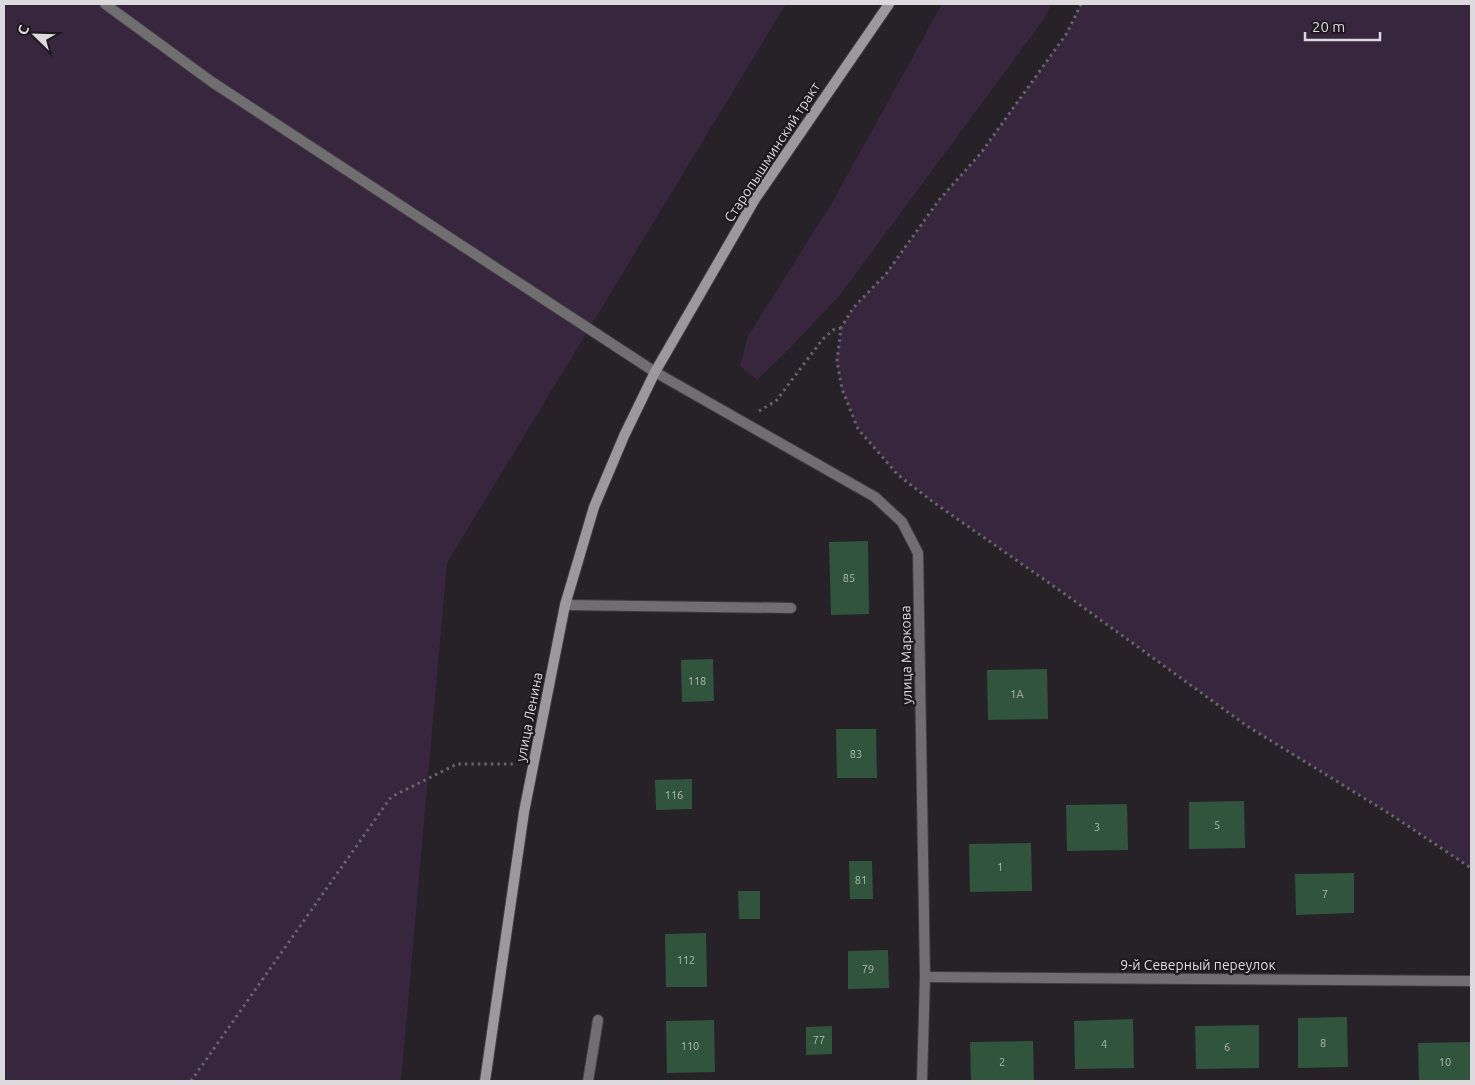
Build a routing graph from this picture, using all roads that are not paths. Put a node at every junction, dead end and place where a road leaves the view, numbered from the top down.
1 (105, 4) edge
2 (889, 4) edge
3 (655, 372) junction
4 (565, 605) junction
5 (791, 608) dead end
6 (925, 977) junction
7 (1471, 981) edge
8 (598, 1020) dead end
9 (485, 1081) edge
10 (588, 1081) edge
11 (922, 1081) edge

1 - 3 street, улица Маркова
2 - 3 street, Старопышминский тракт
3 - 4 street, улица Ленина
3 - 6 street, улица Маркова
4 - 5 street
4 - 9 street, улица Ленина
6 - 7 street, 9-й Северный переулок
6 - 11 street, улица Маркова
8 - 10 street

